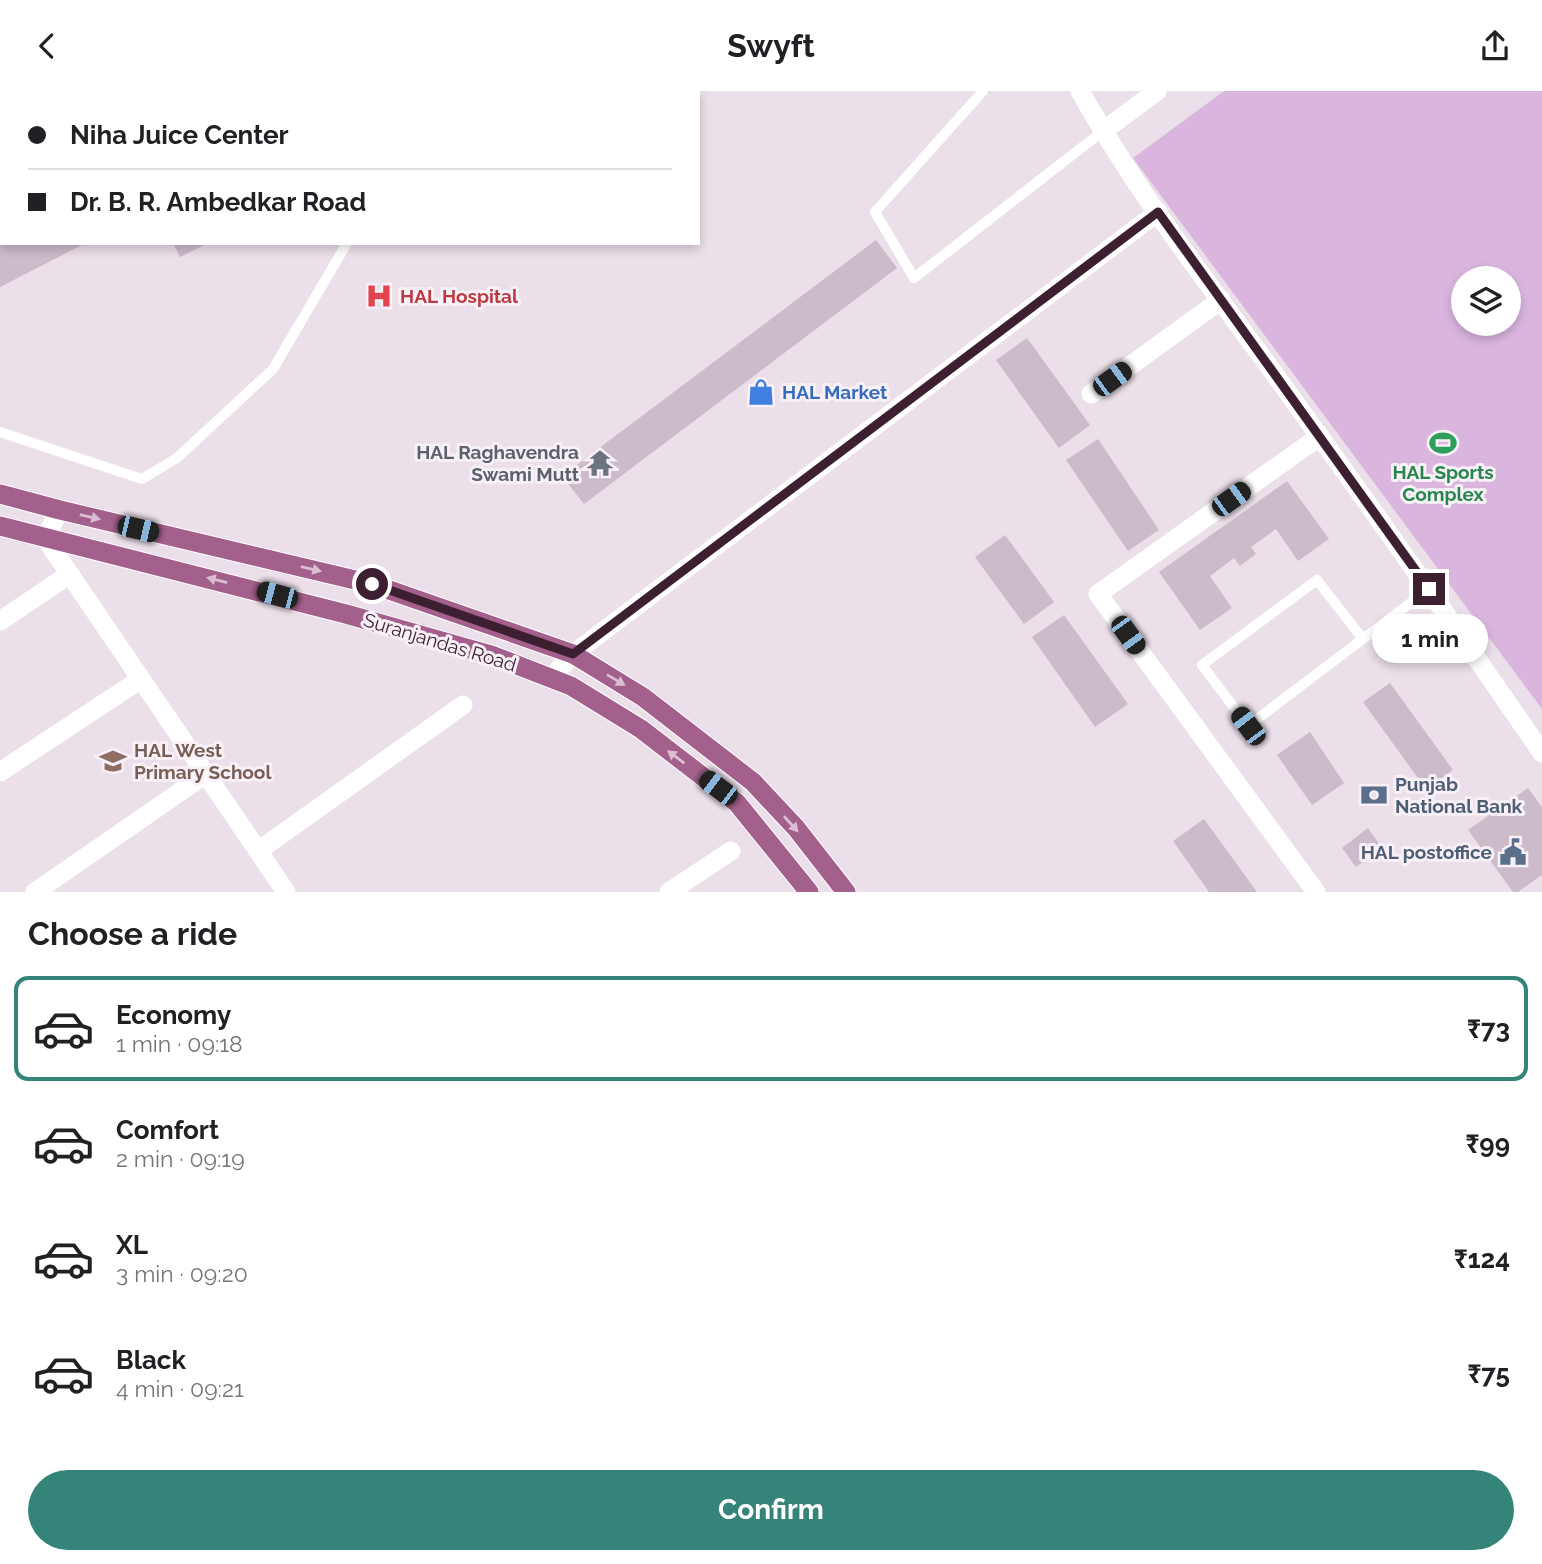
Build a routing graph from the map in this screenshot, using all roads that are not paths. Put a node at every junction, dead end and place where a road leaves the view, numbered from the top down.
1 (983, 91) edge
2 (1080, 91) edge
3 (1157, 91) edge
4 (1103, 131) junction
5 (1158, 212) junction
6 (346, 245) edge
7 (1221, 300) junction
8 (1091, 394) dead end
9 (0, 432) edge
10 (1320, 436) junction
11 (0, 494) edge
12 (60, 510) junction
13 (0, 526) edge
14 (45, 538) junction
15 (70, 574) junction
16 (1429, 589) junction
17 (0, 621) edge
18 (1363, 639) junction
19 (573, 654) junction
20 (551, 678) junction
21 (141, 679) junction
22 (463, 705) dead end
23 (1542, 753) edge
24 (0, 772) edge
25 (206, 774) junction
26 (258, 851) junction
27 (731, 851) dead end
28 (35, 892) edge
29 (286, 892) edge
30 (669, 892) edge
31 (809, 892) edge
32 (846, 892) edge
33 (1317, 892) edge

1 - 4 lane
2 - 4 street
3 - 4 street
4 - 5 street
5 - 7 street
5 - 19 street
6 - 9 lane
7 - 8 street
7 - 10 street
10 - 16 street
10 - 33 street
11 - 12 main road, Suranjandas Road
12 - 14 street
12 -> 19 main road, Suranjandas Road
13 - 14 main road, Suranjandas Road
14 - 15 street
20 -> 14 main road, Suranjandas Road
15 - 17 street
15 - 21 street
16 - 18 lane
16 - 23 street
18 - 18 lane
19 - 20 street
19 -> 32 main road, Suranjandas Road
31 -> 20 main road, Suranjandas Road
21 - 24 street
21 - 25 street
22 - 26 street
25 - 26 street
25 - 28 street
26 - 29 street
27 - 30 street

